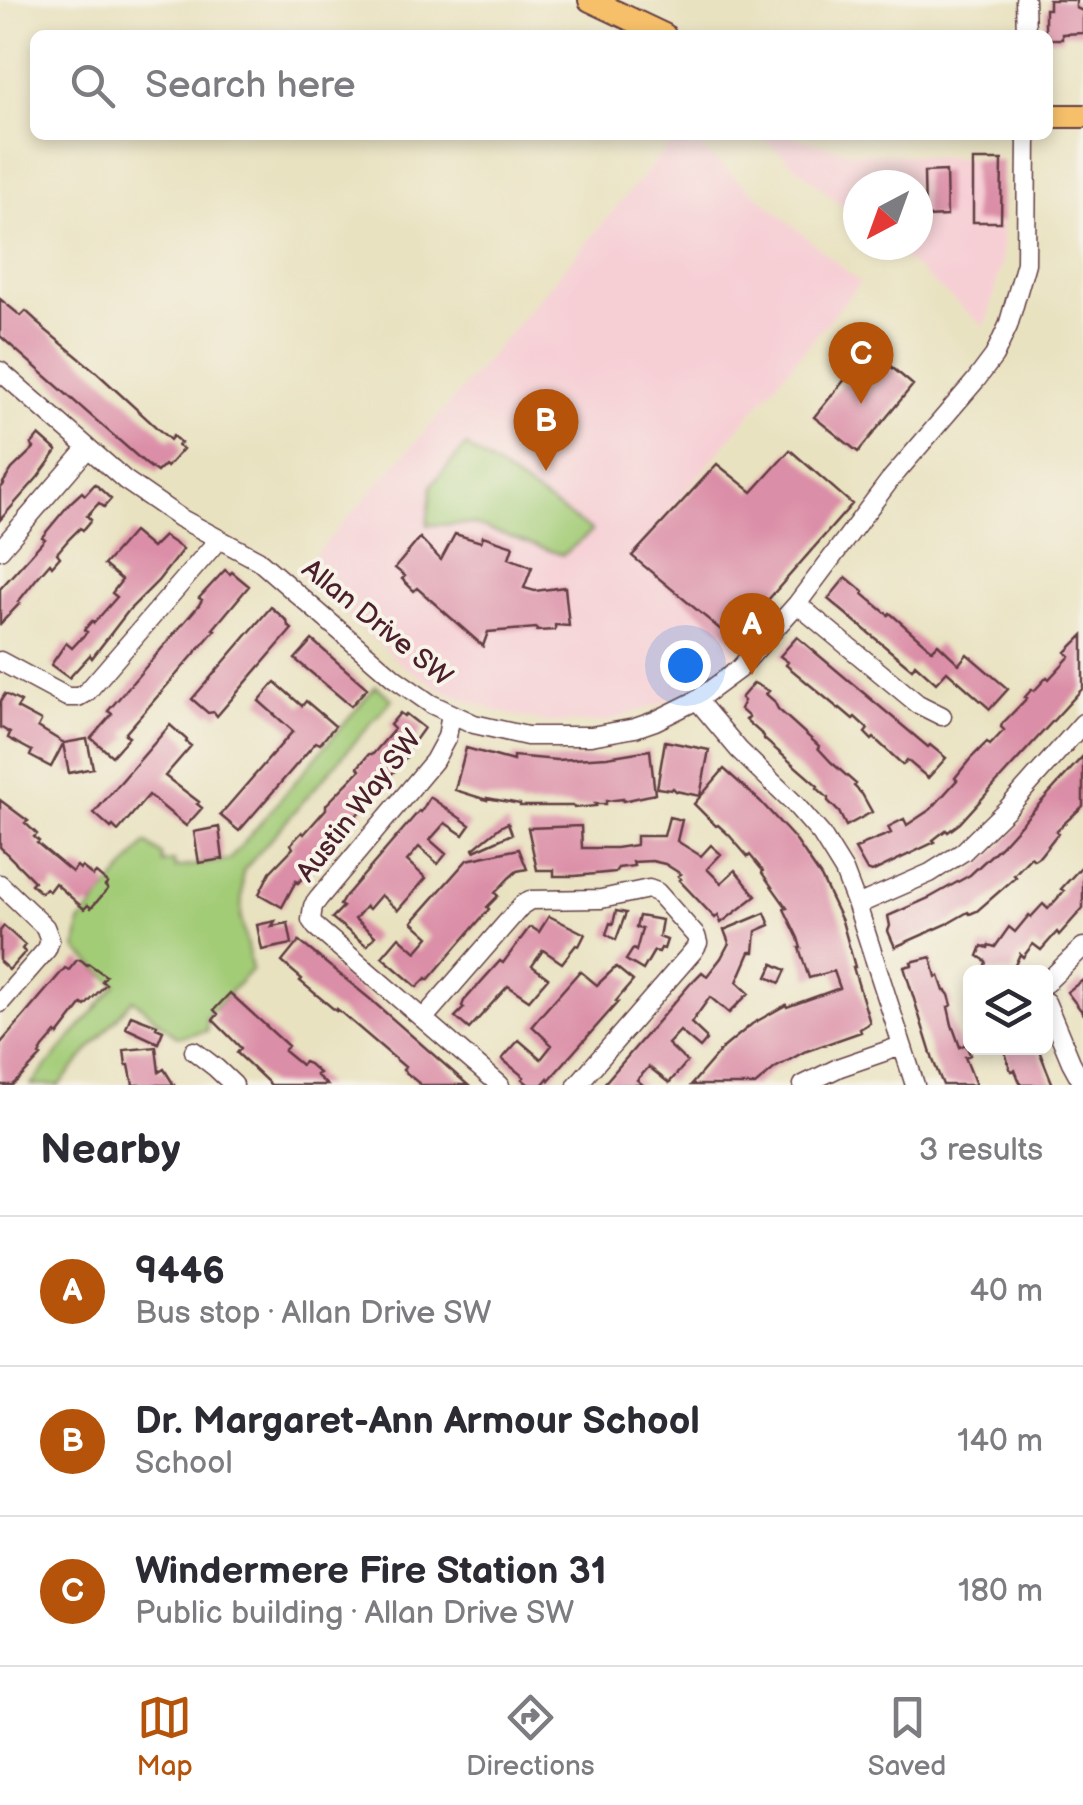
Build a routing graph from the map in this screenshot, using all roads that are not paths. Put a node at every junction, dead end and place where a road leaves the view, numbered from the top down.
1 (590, 0) edge
2 (1025, 0) edge
3 (653, 30) edge
4 (1026, 30) edge
5 (1053, 116) edge
6 (1083, 116) edge
7 (1028, 140) edge
8 (0, 371) edge
9 (88, 448) junction
10 (219, 539) junction
11 (0, 550) edge
12 (797, 604) junction
13 (0, 661) edge
14 (698, 700) junction
15 (451, 714) junction
16 (942, 716) dead end
17 (1083, 723) edge
18 (0, 884) edge
19 (858, 905) junction
20 (1083, 947) edge
21 (1053, 976) edge
22 (0, 1003) edge
23 (423, 1019) junction
24 (1053, 1019) edge
25 (902, 1046) junction
26 (194, 1051) dead end
27 (1083, 1084) edge
28 (234, 1085) edge
29 (500, 1085) edge
30 (577, 1085) edge
31 (803, 1085) edge
32 (915, 1085) edge

1 - 3 main road
2 - 4 street
5 - 6 main road
7 - 12 street, Allan Drive SW
8 - 9 street, Allan Drive SW
9 - 10 street, Allan Drive SW
9 - 11 street
10 - 13 street
10 - 15 street, Allan Drive SW
12 - 14 street, Allan Drive SW
12 - 16 street
14 - 15 street, Allan Drive SW
14 - 19 street
15 - 23 street, Austin Way SW
17 - 19 street
18 - 22 street
19 - 25 street
20 - 21 street
23 - 29 street, Austin Way SW
23 - 30 street
24 - 27 street
25 - 31 street
25 - 32 street
26 - 28 street

